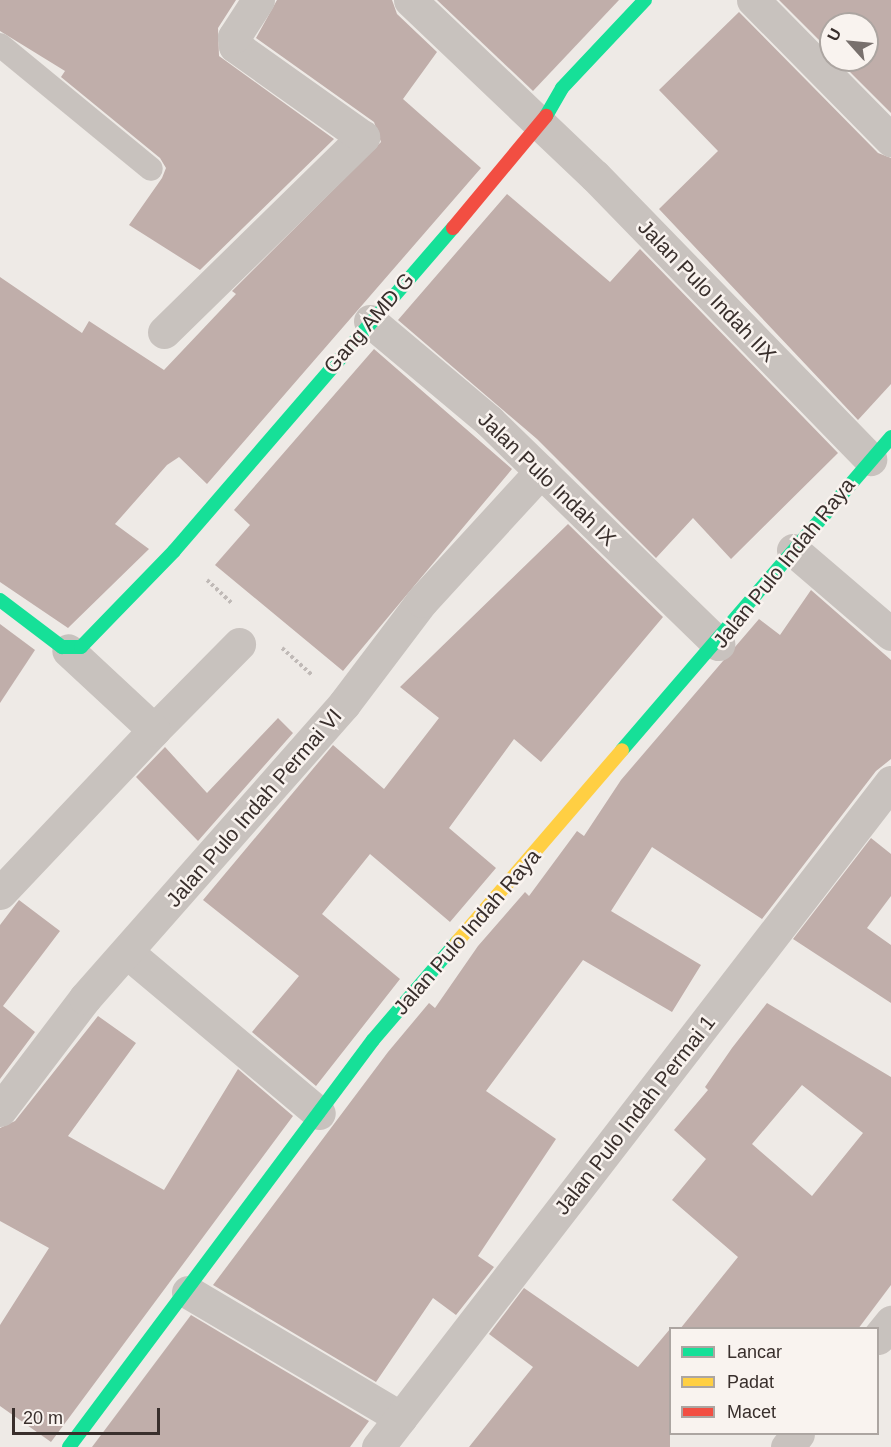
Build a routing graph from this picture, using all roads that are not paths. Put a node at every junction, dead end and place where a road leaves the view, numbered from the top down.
1 (258, 0) edge
2 (410, 0) edge
3 (645, 0) edge
4 (753, 0) edge
5 (0, 45) edge
6 (539, 129) junction
7 (891, 140) edge
8 (151, 169) dead end
9 (370, 321) junction
10 (164, 332) dead end
11 (880, 448) edge
12 (541, 471) junction
13 (793, 550) junction
14 (0, 600) edge
15 (891, 634) edge
16 (239, 644) dead end
17 (718, 644) junction
18 (72, 650) junction
19 (154, 730) junction
20 (891, 782) edge
21 (0, 893) edge
22 (128, 953) junction
23 (0, 1110) edge
24 (320, 1113) junction
25 (188, 1292) junction
26 (891, 1322) edge
27 (879, 1337) edge
28 (797, 1435) edge
29 (392, 1437) edge
30 (69, 1447) edge
31 (787, 1447) edge

1 - 10 street
2 - 6 street
3 - 6 street, Gang AMD G
4 - 7 street
5 - 8 lane
6 - 9 street, Gang AMD G
6 - 11 street, Jalan Pulo Indah IIX
9 - 12 street, Jalan Pulo Indah IX
9 - 18 street, Gang AMD G
11 - 13 street, Jalan Pulo Indah Raya
12 - 17 street, Jalan Pulo Indah IX
12 - 22 street, Jalan Pulo Indah Permai VI
13 - 15 street
13 - 17 street, Jalan Pulo Indah Raya
14 - 18 street
16 - 19 street
17 - 24 street, Jalan Pulo Indah Raya
18 - 19 street
19 - 21 street
20 - 29 street, Jalan Pulo Indah Permai 1
22 - 23 street, Jalan Pulo Indah Permai VI
22 - 24 street
24 - 25 street, Jalan Pulo Indah Raya
25 - 29 street
25 - 30 street, Jalan Pulo Indah Raya
26 - 27 street
28 - 31 street

